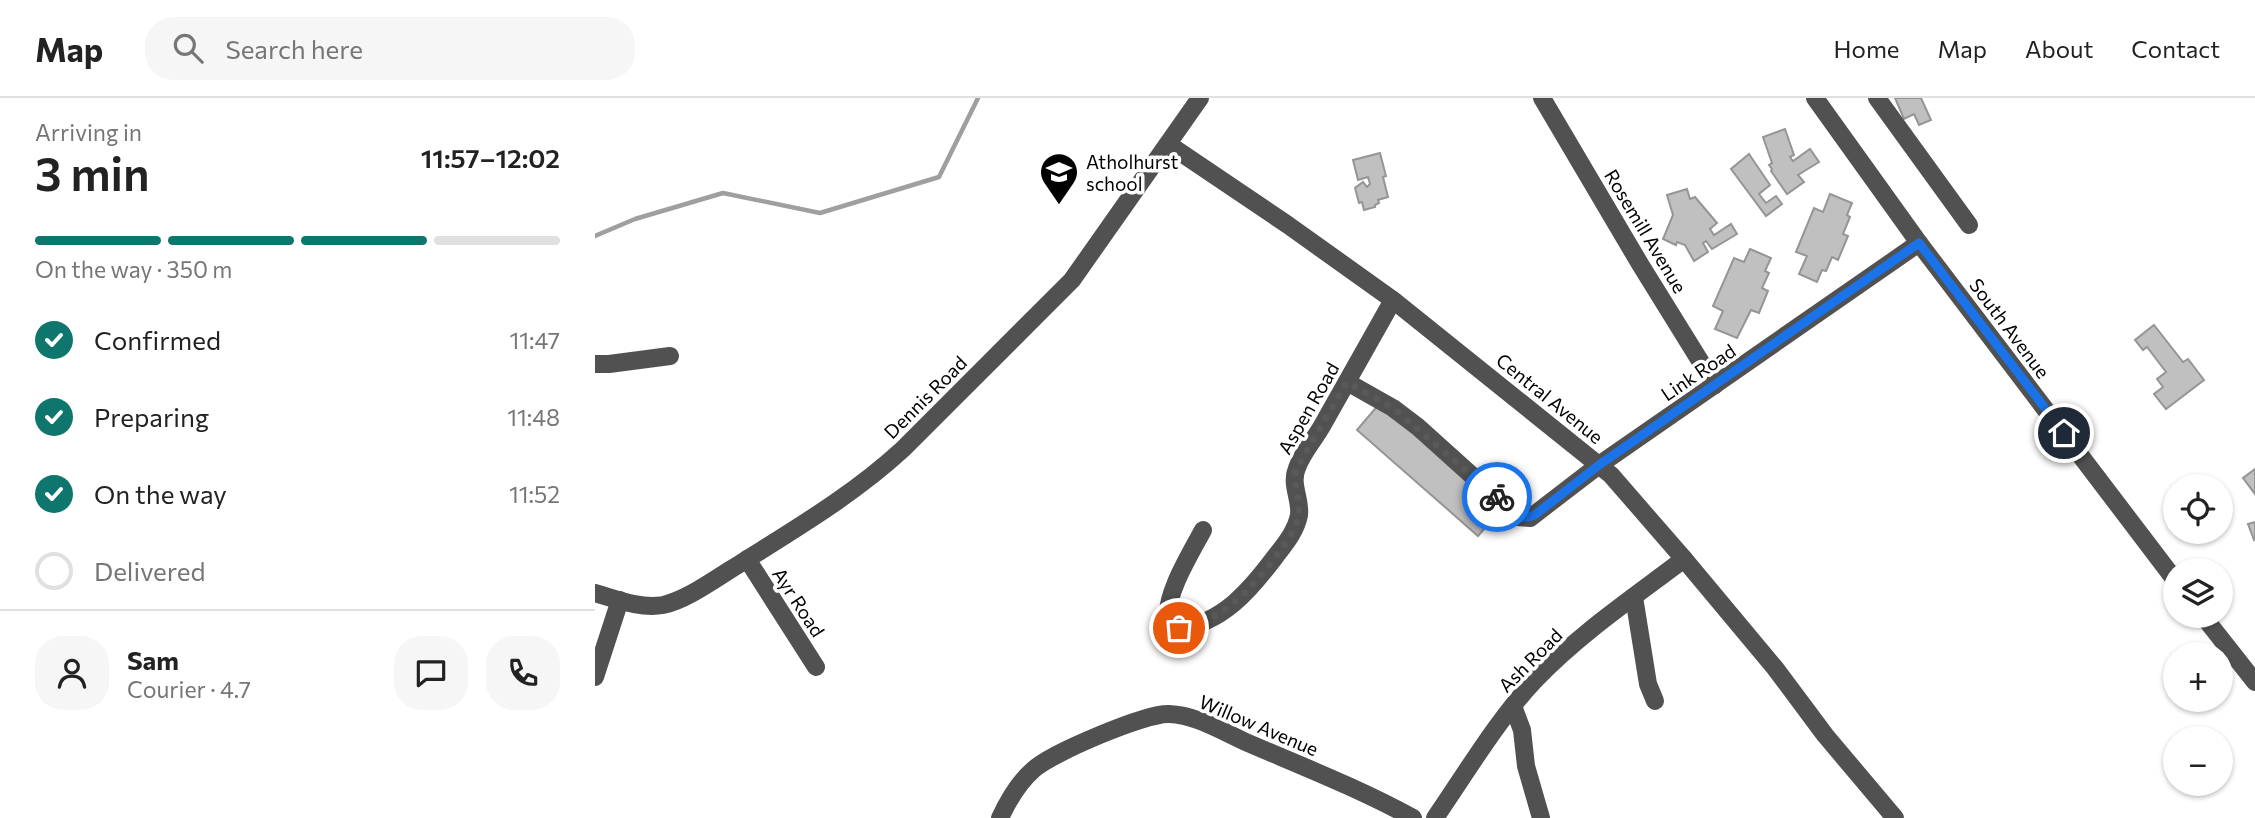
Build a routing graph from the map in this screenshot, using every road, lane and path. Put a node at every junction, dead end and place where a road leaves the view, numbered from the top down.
1 (1200, 98) edge
2 (1542, 98) edge
3 (1815, 98) edge
4 (1877, 98) edge
5 (1168, 144) junction
6 (1969, 225) dead end
7 (1919, 243) junction
8 (1393, 300) junction
9 (670, 356) dead end
10 (595, 364) edge
11 (1347, 382) junction
12 (1715, 385) junction
13 (1599, 465) junction
14 (1203, 530) dead end
15 (747, 559) junction
16 (1684, 559) junction
17 (2163, 564) edge
18 (595, 593) edge
19 (1634, 597) junction
20 (620, 600) junction
21 (2213, 628) edge
22 (816, 667) dead end
23 (595, 677) edge
24 (2253, 677) edge
25 (1655, 701) dead end
26 (1513, 706) junction
27 (1000, 818) edge
28 (1413, 818) edge
29 (1435, 818) edge
30 (1541, 818) edge
31 (1895, 818) edge

1 - 5 street, Dennis Road
2 - 12 street, Rosemill Avenue
3 - 7 street, South Avenue
4 - 6 street
5 - 8 street, Central Avenue
5 - 15 street, Dennis Road
7 - 12 street, Link Road
7 - 17 street, South Avenue
8 - 11 street, Aspen Road
8 - 13 street, Central Avenue
9 - 10 street
11 - 13 street, Link Road
11 - 14 street, Aspen Road
12 - 13 street, Link Road
13 - 16 street, Central Avenue
15 - 20 street, Dennis Road
15 - 22 street, Ayr Road
16 - 19 street, Ash Road
16 - 31 street, Central Avenue
18 - 20 street, Dennis Road
19 - 25 street
19 - 26 street, Ash Road
20 - 23 street
21 - 24 street
26 - 29 street, Ash Road
26 - 30 street
27 - 28 street, Willow Avenue

